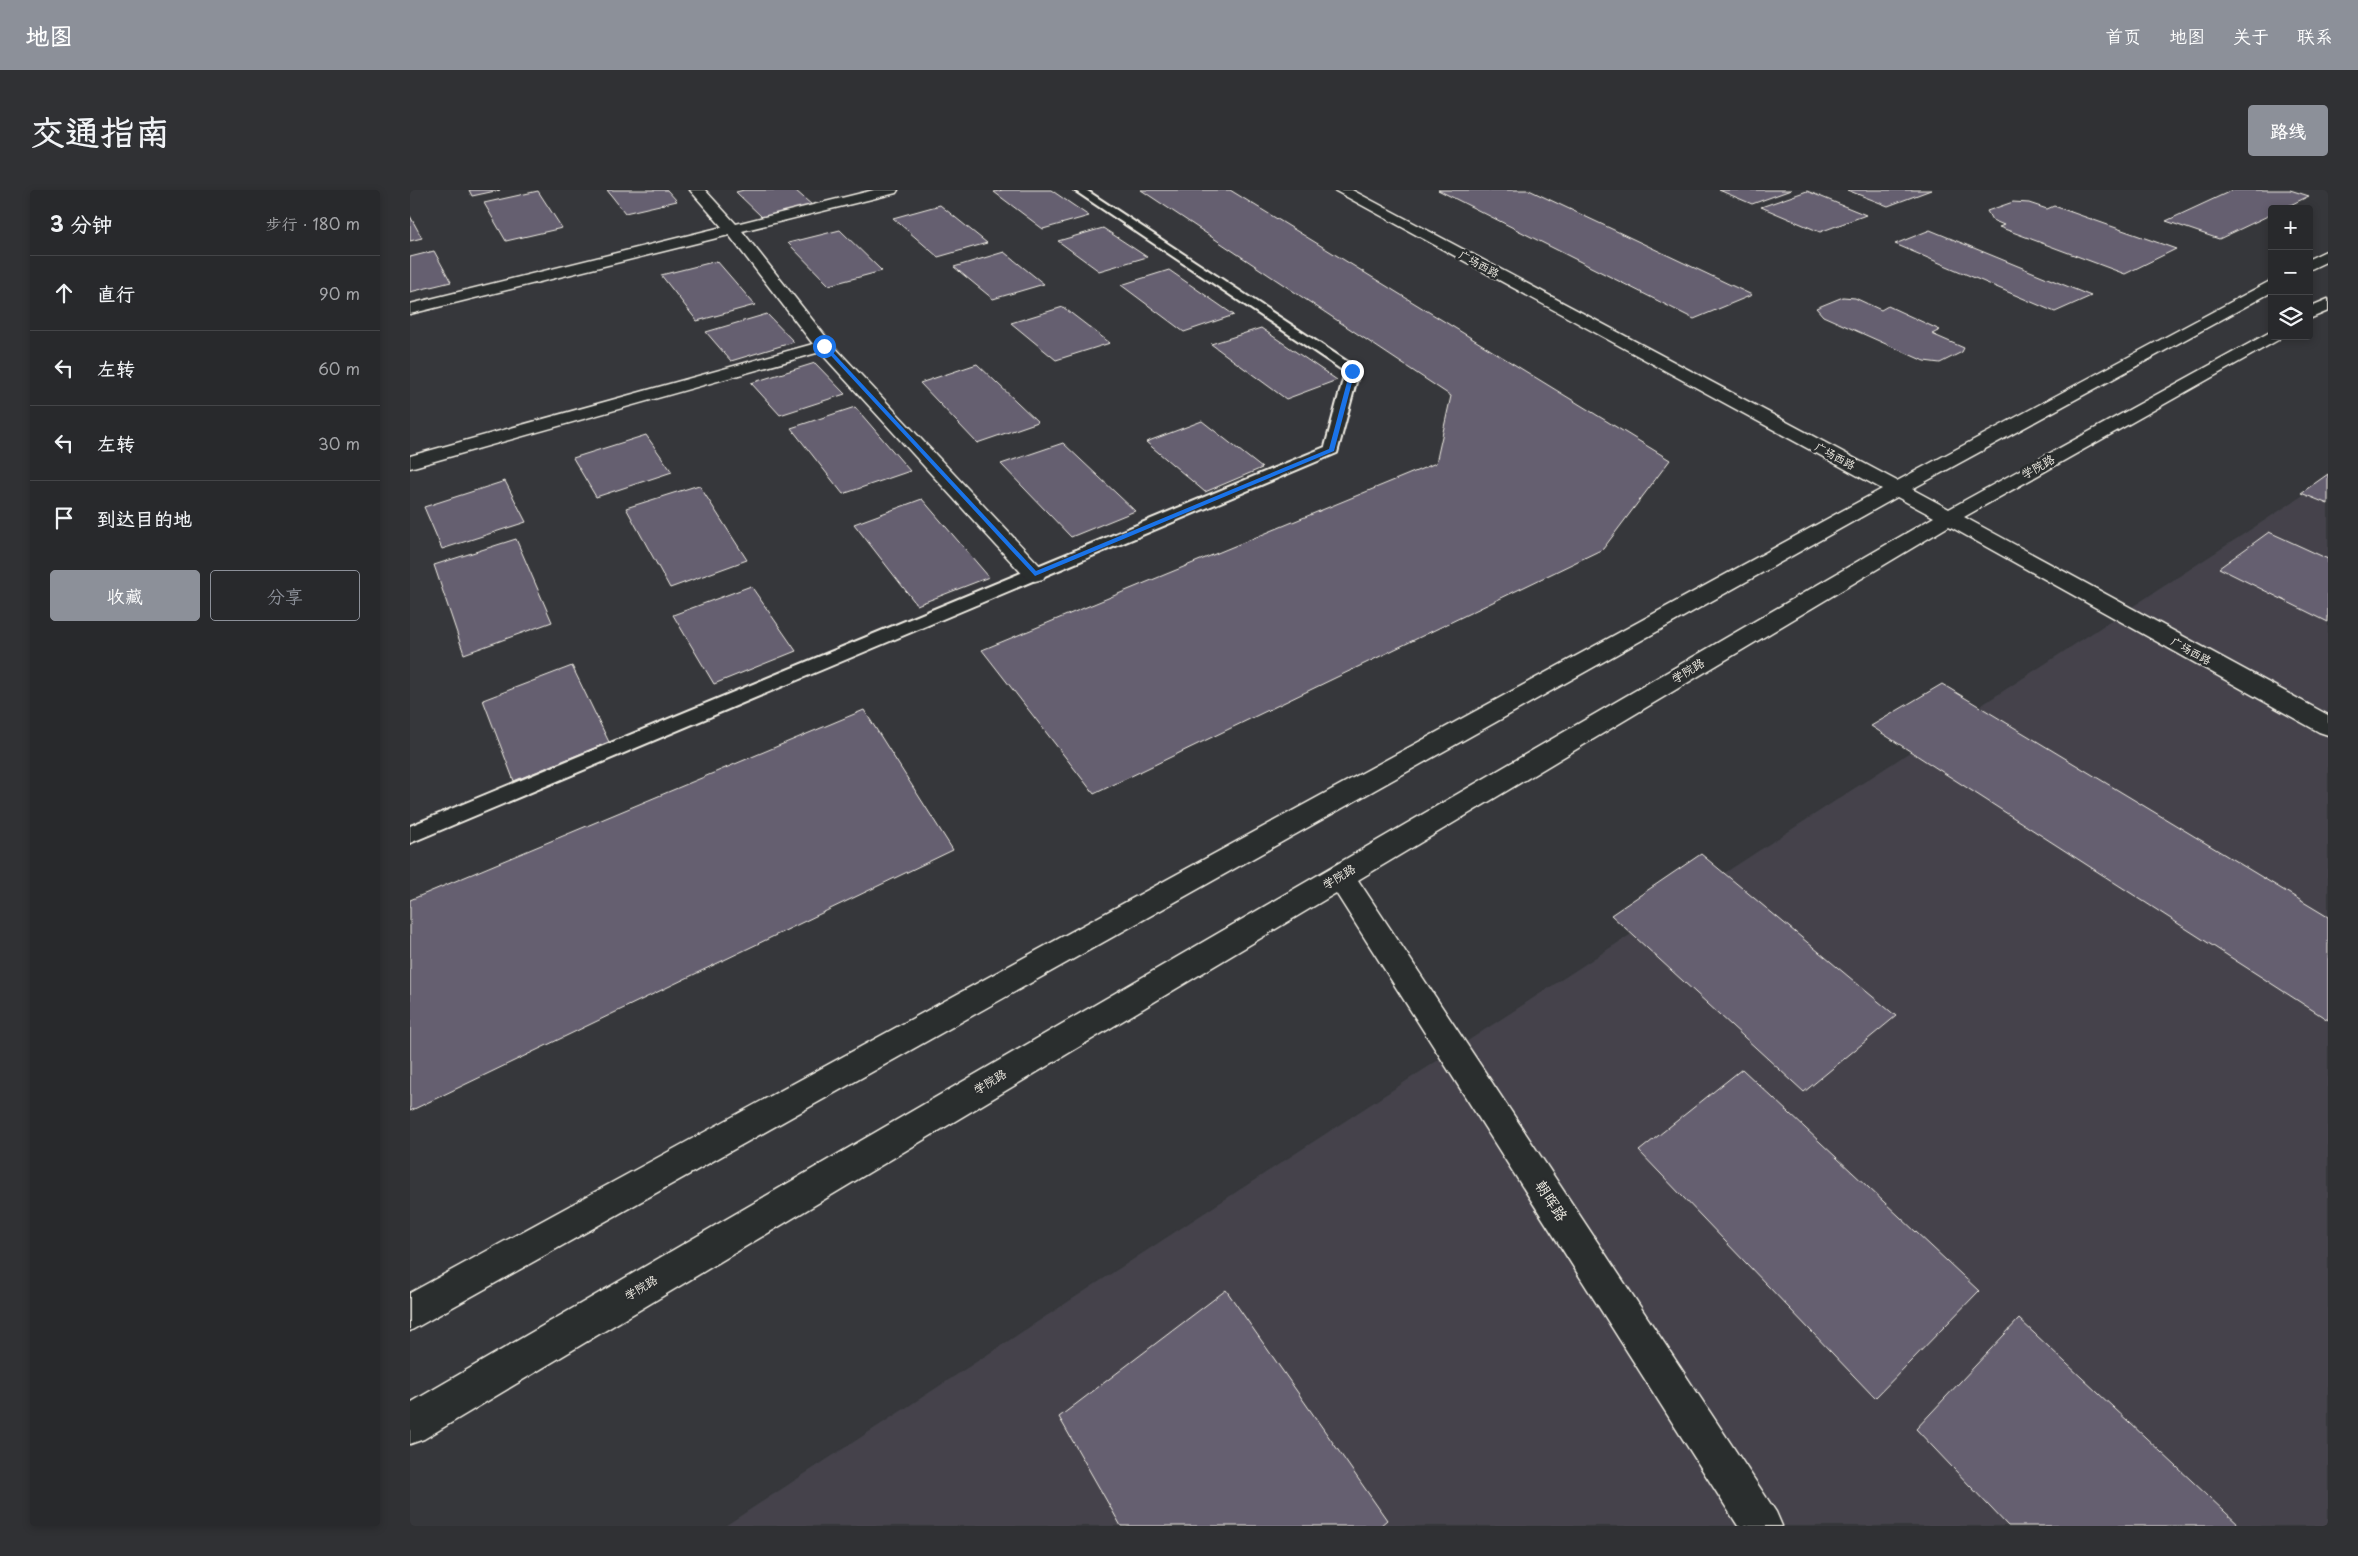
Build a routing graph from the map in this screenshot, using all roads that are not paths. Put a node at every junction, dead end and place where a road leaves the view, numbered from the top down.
1 (697, 190) edge
2 (891, 190) edge
3 (1079, 190) edge
4 (1341, 190) edge
5 (732, 230) junction
6 (2328, 255) edge
7 (2313, 263) edge
8 (2268, 287) edge
9 (2328, 304) edge
10 (410, 309) edge
11 (2313, 312) edge
12 (2268, 338) edge
13 (824, 346) junction
14 (410, 462) edge
15 (1897, 489) junction
16 (1949, 517) junction
17 (1035, 574) junction
18 (2328, 726) edge
19 (410, 836) edge
20 (1340, 876) junction
21 (410, 1312) edge
22 (410, 1425) edge
23 (1762, 1526) edge

1 - 5 main road
2 - 5 main road
3 - 17 lane
4 - 15 main road, 广场西路
5 - 10 main road
5 - 13 main road
6 - 7 main road
8 - 15 main road
9 - 11 main road
12 - 16 main road, 学院路
13 - 14 main road
13 - 17 main road
15 - 16 main road, 广场西路
15 - 21 main road
16 - 18 main road, 广场西路
16 - 20 main road, 学院路
17 - 19 lane
20 - 22 main road, 学院路
20 - 23 main road, 朝晖路

